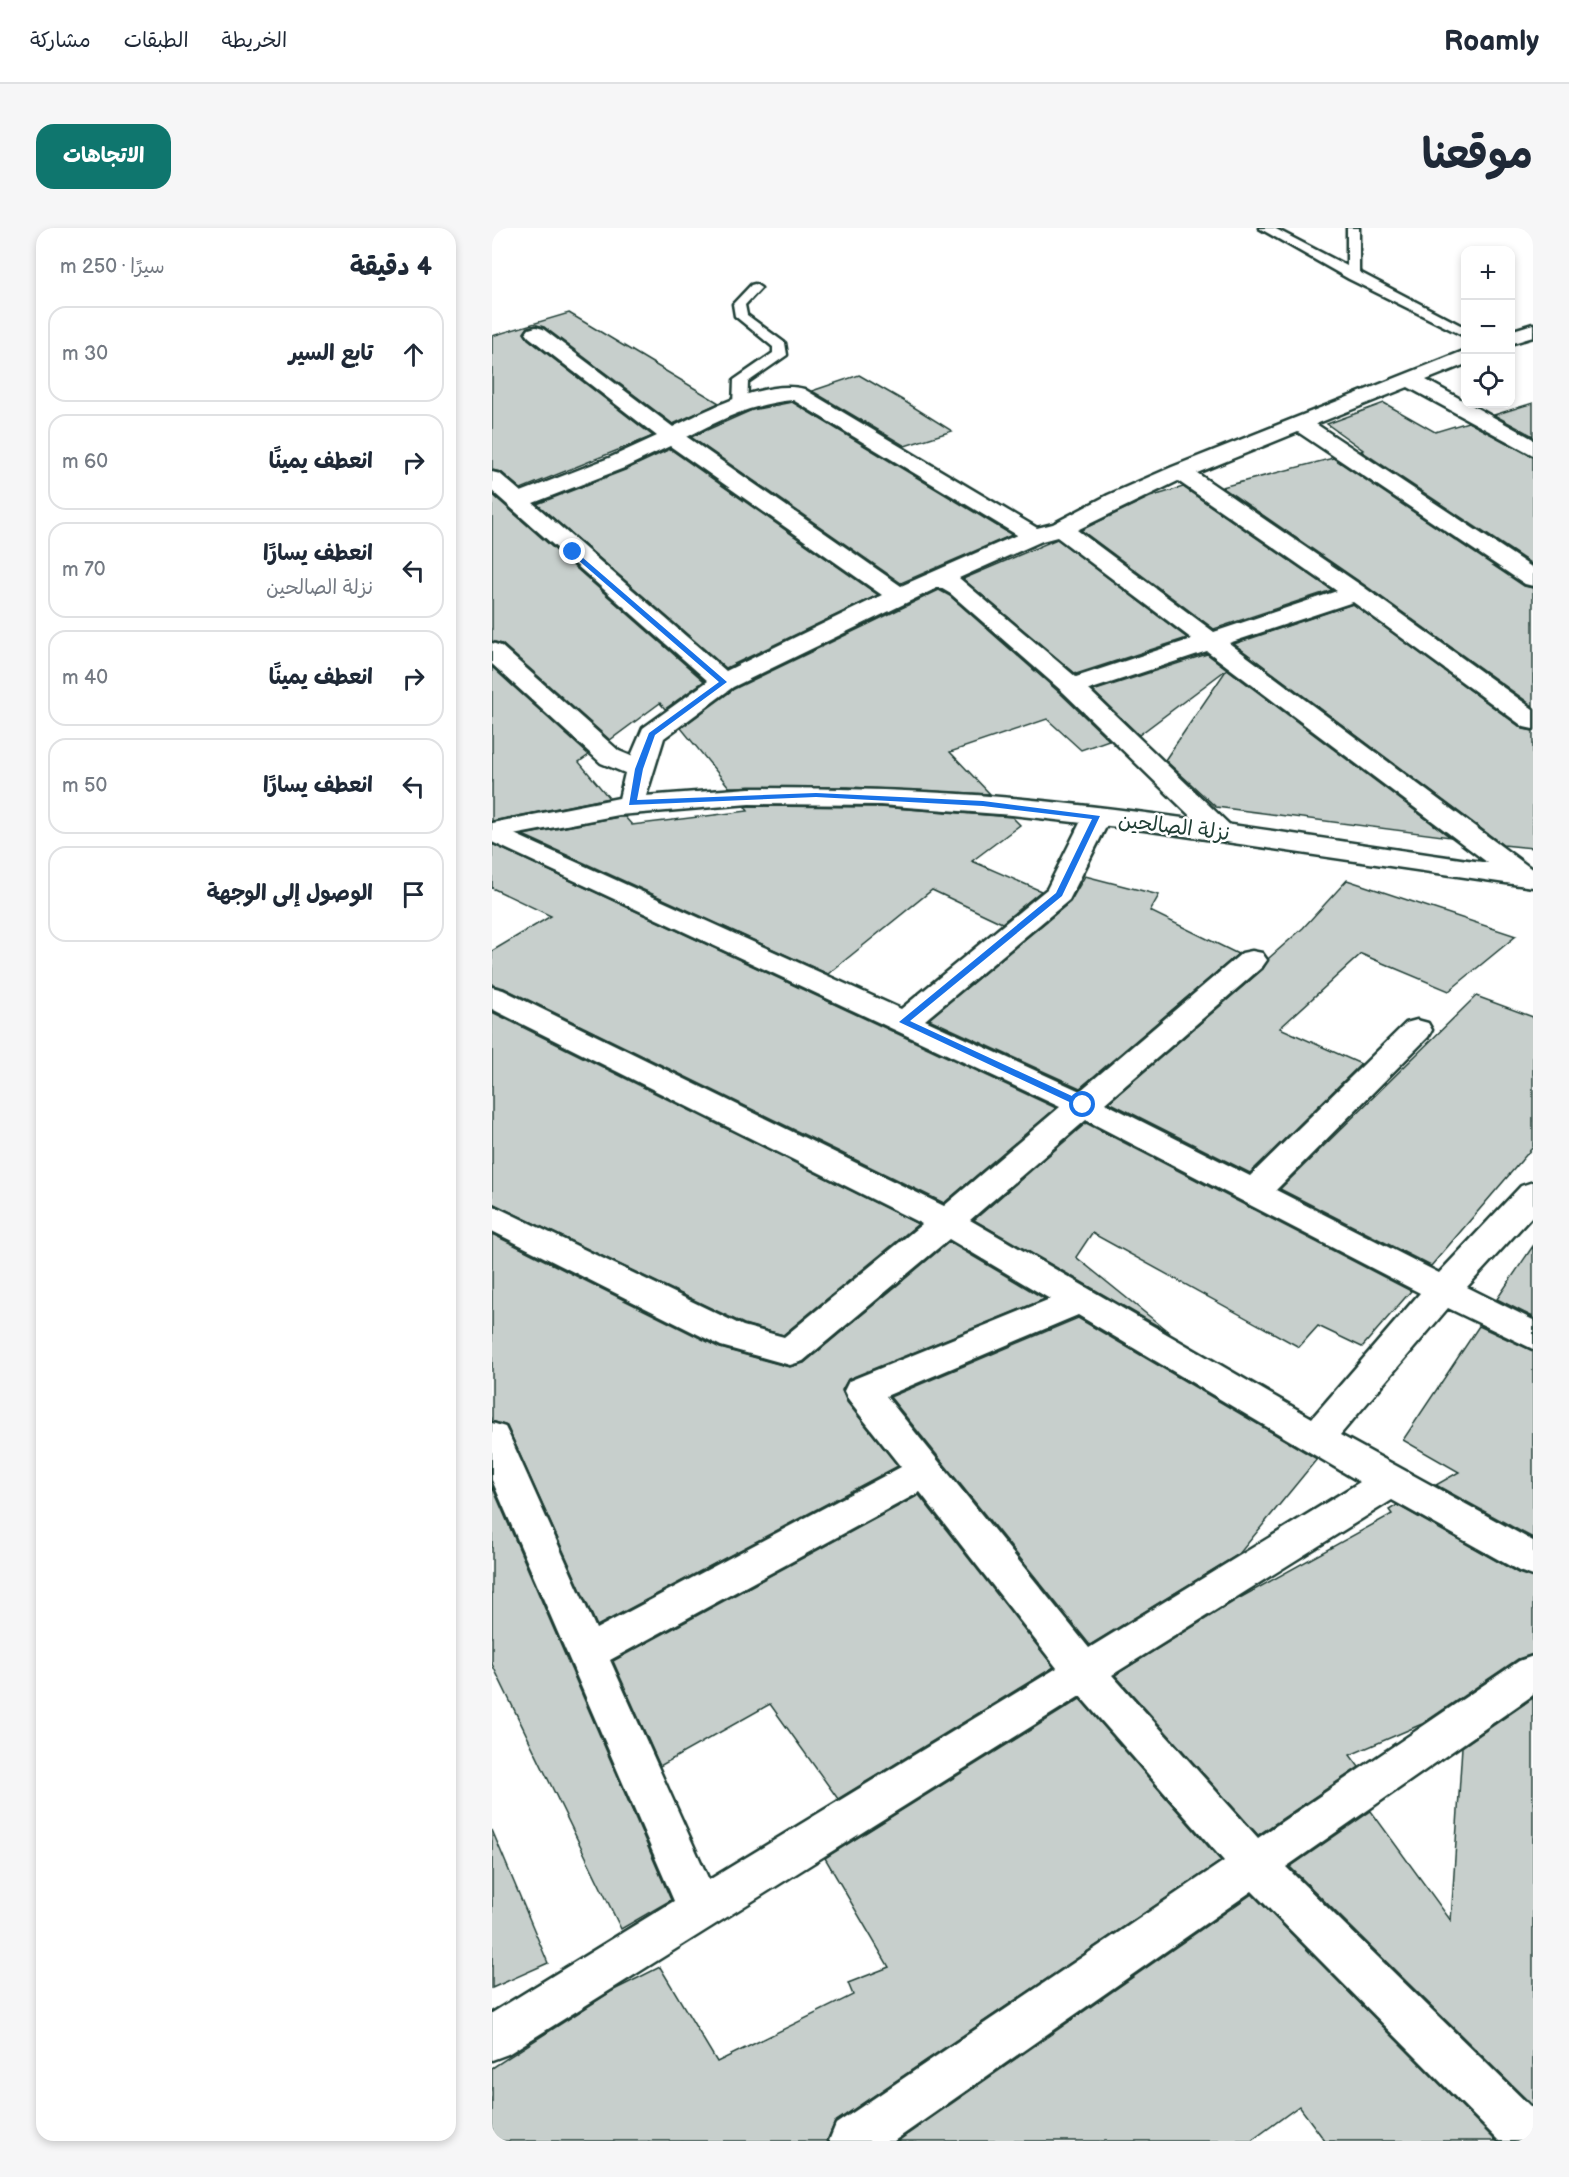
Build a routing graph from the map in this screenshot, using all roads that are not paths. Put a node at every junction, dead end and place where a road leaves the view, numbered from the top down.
1 (1265, 228) edge
2 (1353, 228) edge
3 (1353, 276) junction
4 (755, 288) dead end
5 (1461, 330) edge
6 (1533, 330) edge
7 (536, 333) dead end
8 (1515, 336) edge
9 (1461, 358) edge
10 (1411, 380) junction
11 (740, 406) junction
12 (1300, 423) junction
13 (670, 436) junction
14 (1533, 448) edge
15 (1180, 472) junction
16 (493, 481) edge
17 (518, 501) junction
18 (1061, 529) junction
19 (1034, 536) junction
20 (941, 578) junction
21 (1533, 579) edge
22 (1356, 593) junction
23 (899, 596) junction
24 (1212, 642) junction
25 (492, 651) edge
26 (724, 682) junction
27 (1072, 687) junction
28 (1533, 721) edge
29 (639, 769) junction
30 (632, 803) junction
31 (1097, 818) junction
32 (492, 832) edge
33 (1224, 833) junction
34 (1530, 878) edge
35 (1252, 960) dead end
36 (492, 997) edge
37 (904, 1022) junction
38 (1418, 1030) dead end
39 (1083, 1105) junction
40 (1254, 1192) junction
41 (1533, 1194) edge
42 (492, 1217) edge
43 (947, 1222) junction
44 (1443, 1290) junction
45 (1081, 1300) junction
46 (1533, 1335) edge
47 (492, 1437) edge
48 (1316, 1438) junction
49 (925, 1472) junction
50 (1391, 1482) junction
51 (1533, 1560) edge
52 (587, 1653) junction
53 (1084, 1672) junction
54 (1533, 1673) edge
55 (1254, 1864) junction
56 (700, 1910) junction
57 (492, 2038) edge
58 (853, 2141) edge
59 (1532, 2141) edge

1 - 3 lane
2 - 3 lane
3 - 5 lane
4 - 11 lane
6 - 8 street
7 - 13 street
9 - 10 street
10 - 12 street
10 - 14 street
11 - 13 street
11 - 19 street
12 - 15 street
12 - 21 street
13 - 17 street
13 - 23 street
15 - 18 street
15 - 22 street
16 - 17 street
17 - 26 street
18 - 19 street
18 - 24 street
19 - 20 street
20 - 23 street
20 - 27 street
22 - 24 street
22 - 28 street
23 - 26 street
24 - 27 street
24 - 34 street
25 - 29 street
26 - 29 street
27 - 33 street
29 - 30 street
30 - 31 street, نزلة الصالحين
30 - 32 street, نزلة الصالحين
31 - 33 street, نزلة الصالحين
31 - 37 street
32 - 37 street
33 - 34 street, نزلة الصالحين
35 - 39 street
36 - 43 street
37 - 39 street
38 - 40 street
39 - 40 street
39 - 43 street
40 - 44 street
41 - 44 street
42 - 43 street
43 - 45 street
44 - 46 street
44 - 48 street
45 - 48 street
45 - 49 street
47 - 52 street
48 - 50 street
49 - 52 street
49 - 53 street
50 - 51 street
50 - 53 street
52 - 56 street
53 - 55 street
53 - 56 street
54 - 55 street
55 - 58 street
55 - 59 street
56 - 57 street

